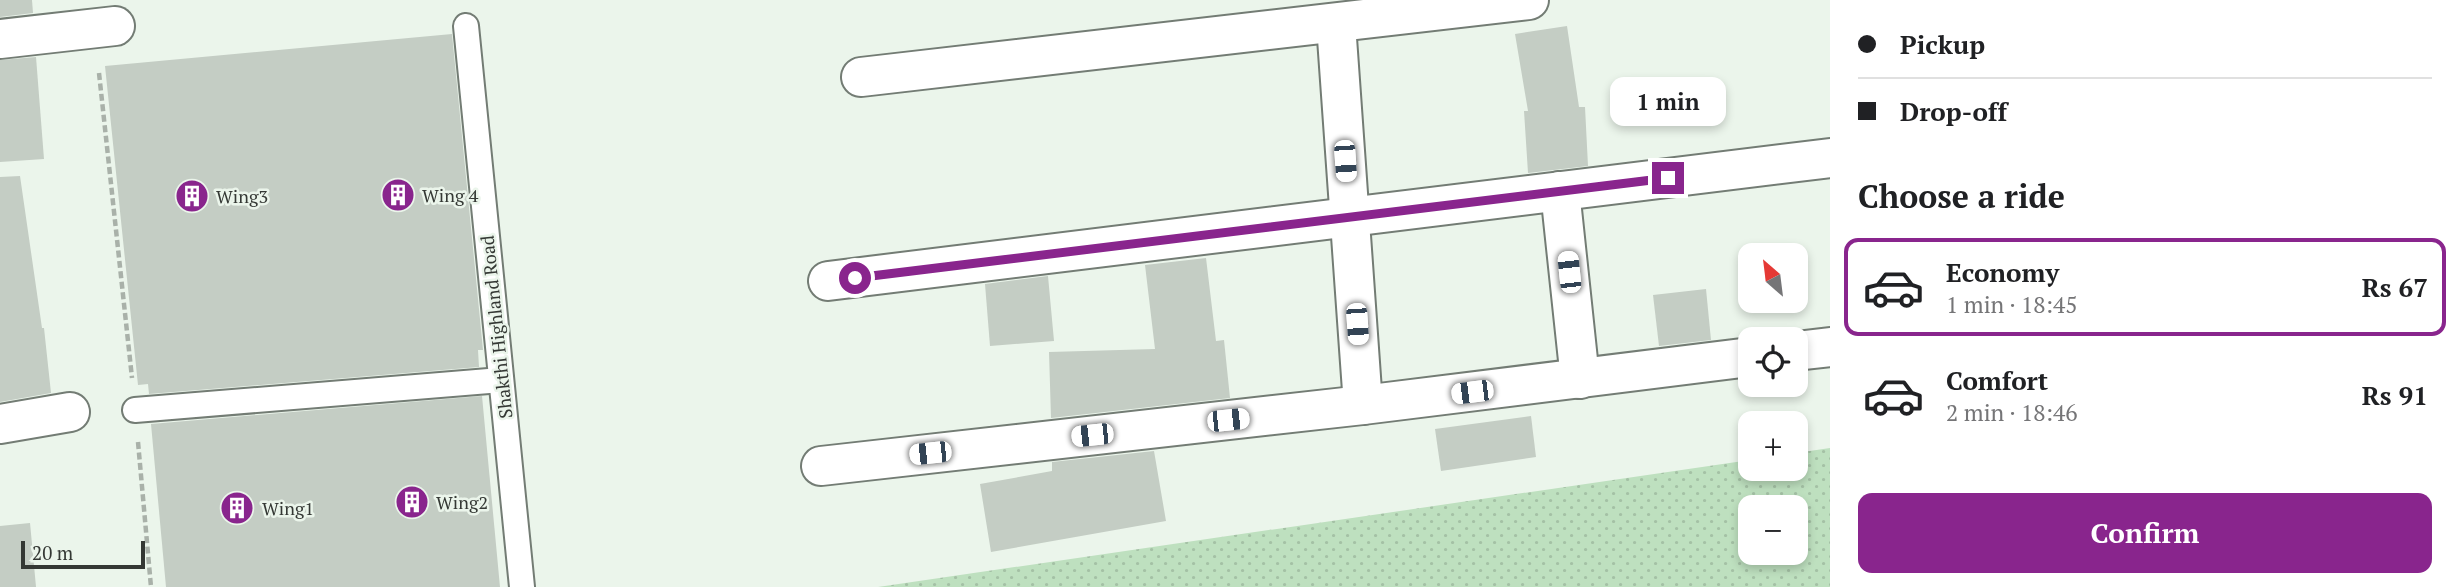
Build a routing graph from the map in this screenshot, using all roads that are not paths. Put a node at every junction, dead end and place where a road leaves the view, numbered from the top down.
1 (1530, 0) edge
2 (1336, 24) junction
3 (115, 26) dead end
4 (466, 26) dead end
5 (0, 39) edge
6 (861, 77) dead end
7 (1830, 158) edge
8 (1560, 191) junction
9 (1348, 216) junction
10 (828, 281) dead end
11 (1830, 347) edge
12 (1808, 350) edge
13 (1738, 359) edge
14 (1580, 379) junction
15 (501, 380) junction
16 (1363, 405) junction
17 (135, 410) road end
18 (70, 412) dead end
19 (0, 424) edge
20 (821, 466) dead end
21 (522, 587) edge

1 - 2 street
2 - 6 street
2 - 9 street
3 - 5 street
4 - 15 lane, Shakthi Highland Road
7 - 8 street
8 - 9 street
8 - 14 street
9 - 10 street
9 - 16 street
11 - 12 street
13 - 14 street
14 - 16 street
15 - 17 lane
15 - 21 lane, Shakthi Highland Road
16 - 20 street
18 - 19 street

